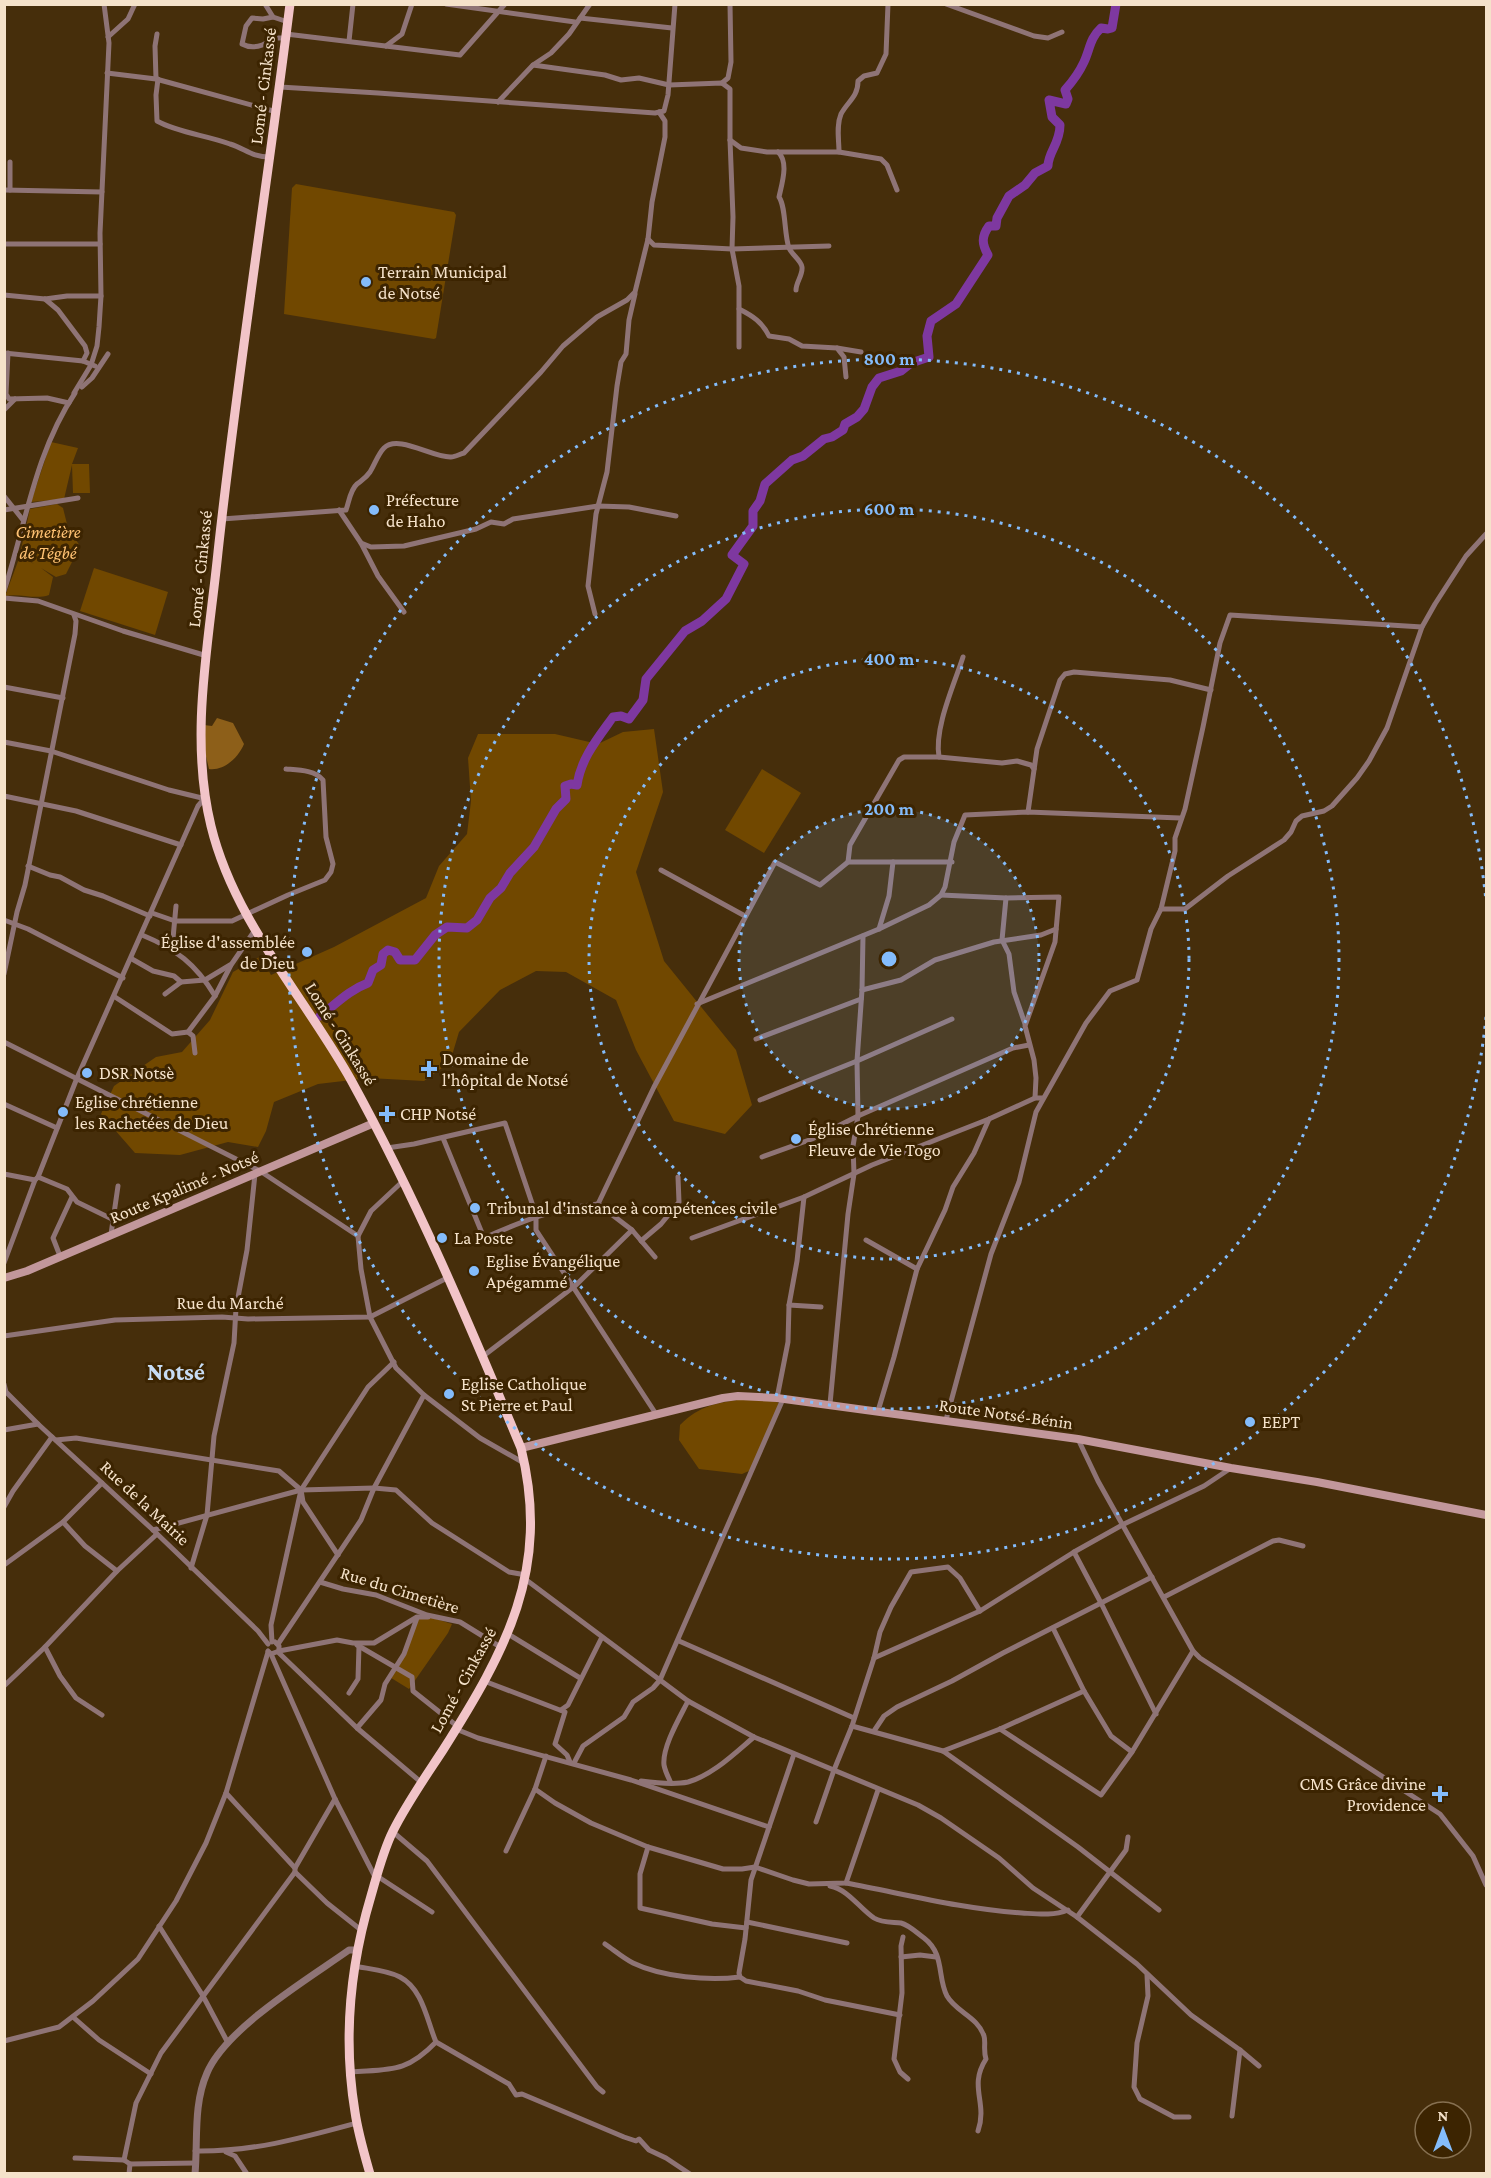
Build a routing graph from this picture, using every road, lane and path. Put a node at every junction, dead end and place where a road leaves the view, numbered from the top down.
1 (104, 4) edge
2 (135, 4) edge
3 (265, 4) edge
4 (290, 4) edge
5 (353, 4) edge
6 (412, 4) edge
7 (446, 4) edge
8 (505, 4) edge
9 (590, 4) edge
10 (675, 4) edge
11 (730, 4) edge
12 (888, 4) edge
13 (946, 4) edge
14 (500, 10) junction
15 (273, 16) junction
16 (578, 20) junction
17 (288, 22) junction
18 (672, 28) junction
19 (1062, 32) dead end
20 (157, 34) dead end
21 (286, 36) junction
22 (108, 37) junction
23 (349, 41) junction
24 (386, 46) junction
25 (533, 65) junction
26 (107, 73) junction
27 (157, 79) junction
28 (722, 83) junction
29 (669, 84) junction
30 (280, 87) junction
31 (498, 102) junction
32 (277, 112) junction
33 (659, 112) junction
34 (730, 140) junction
35 (778, 152) junction
36 (839, 152) junction
37 (270, 157) junction
38 (10, 162) dead end
39 (7, 190) edge
40 (897, 190) dead end
41 (102, 192) junction
42 (648, 239) junction
43 (4, 244) edge
44 (100, 244) junction
45 (789, 246) junction
46 (829, 246) dead end
47 (732, 249) junction
48 (796, 290) dead end
49 (636, 292) junction
50 (4, 295) edge
51 (101, 296) junction
52 (45, 298) junction
53 (739, 309) junction
54 (739, 347) dead end
55 (837, 348) junction
56 (861, 352) dead end
57 (6, 353) edge
58 (108, 354) dead end
59 (83, 361) junction
60 (92, 365) junction
61 (99, 368) junction
62 (846, 377) dead end
63 (74, 393) junction
64 (15, 399) junction
65 (69, 403) junction
66 (4, 410) edge
67 (4, 496) edge
68 (78, 498) dead end
69 (27, 506) junction
70 (597, 506) junction
71 (13, 509) junction
72 (4, 510) edge
73 (339, 510) junction
74 (676, 516) dead end
75 (222, 519) junction
76 (23, 520) junction
77 (1486, 534) edge
78 (361, 543) junction
79 (4, 591) edge
80 (4, 597) edge
81 (404, 612) dead end
82 (595, 614) dead end
83 (74, 615) junction
84 (1422, 627) junction
85 (207, 656) junction
86 (963, 657) dead end
87 (4, 687) edge
88 (1211, 690) junction
89 (63, 698) junction
90 (4, 742) edge
91 (51, 751) junction
92 (939, 757) junction
93 (286, 769) dead end
94 (1034, 769) junction
95 (4, 796) edge
96 (205, 799) junction
97 (41, 802) junction
98 (1028, 812) junction
99 (1180, 818) junction
100 (181, 845) junction
101 (848, 862) junction
102 (893, 862) junction
103 (952, 862) junction
104 (28, 866) junction
105 (661, 870) dead end
106 (941, 895) junction
107 (1006, 898) junction
108 (176, 906) dead end
109 (1161, 909) junction
110 (151, 914) junction
111 (246, 914) junction
112 (745, 916) junction
113 (4, 920) edge
114 (175, 921) junction
115 (15, 924) junction
116 (879, 929) junction
117 (1056, 929) junction
118 (255, 930) junction
119 (142, 935) junction
120 (863, 936) junction
121 (1002, 940) junction
122 (172, 949) junction
123 (132, 958) junction
124 (231, 965) junction
125 (5, 966) edge
126 (4, 974) edge
127 (123, 978) junction
128 (205, 980) junction
129 (182, 982) junction
130 (862, 990) junction
131 (165, 994) dead end
132 (215, 996) junction
133 (114, 997) junction
134 (861, 999) junction
135 (697, 1004) junction
136 (952, 1019) dead end
137 (1025, 1026) junction
138 (188, 1032) junction
139 (756, 1039) dead end
140 (4, 1041) edge
141 (1029, 1045) junction
142 (195, 1053) dead end
143 (857, 1060) junction
144 (77, 1078) junction
145 (1035, 1098) junction
146 (1042, 1098) junction
147 (760, 1100) dead end
148 (4, 1104) edge
149 (858, 1116) junction
150 (989, 1119) junction
151 (374, 1123) junction
152 (57, 1128) junction
153 (443, 1138) junction
154 (387, 1148) junction
155 (762, 1157) dead end
156 (257, 1173) junction
157 (4, 1174) edge
158 (854, 1174) junction
159 (678, 1177) dead end
160 (37, 1178) junction
161 (403, 1181) junction
162 (118, 1186) dead end
163 (72, 1197) junction
164 (804, 1197) junction
165 (598, 1204) junction
166 (536, 1215) junction
167 (114, 1220) junction
168 (632, 1230) junction
169 (111, 1234) junction
170 (358, 1236) junction
171 (692, 1238) dead end
172 (866, 1240) dead end
173 (641, 1241) junction
174 (60, 1256) junction
175 (655, 1257) dead end
176 (4, 1263) edge
177 (917, 1269) junction
178 (4, 1278) edge
179 (447, 1278) junction
180 (573, 1288) junction
181 (789, 1305) junction
182 (821, 1307) dead end
183 (235, 1317) junction
184 (370, 1317) junction
185 (4, 1336) edge
186 (482, 1357) junction
187 (394, 1362) junction
188 (4, 1384) edge
189 (5, 1392) edge
190 (424, 1395) junction
191 (780, 1398) junction
192 (830, 1404) junction
193 (878, 1410) junction
194 (656, 1414) junction
195 (946, 1420) junction
196 (38, 1424) junction
197 (4, 1430) edge
198 (54, 1439) junction
199 (1078, 1439) junction
200 (521, 1448) junction
201 (213, 1460) junction
202 (525, 1463) junction
203 (1231, 1468) junction
204 (102, 1483) junction
205 (374, 1488) junction
206 (301, 1490) junction
207 (4, 1507) edge
208 (207, 1515) junction
209 (1486, 1515) edge
210 (63, 1522) junction
211 (1124, 1524) junction
212 (155, 1532) junction
213 (1303, 1546) dead end
214 (1074, 1552) junction
215 (338, 1555) junction
216 (4, 1565) edge
217 (191, 1568) junction
218 (117, 1571) junction
219 (526, 1577) junction
220 (1152, 1577) junction
221 (320, 1582) junction
222 (1164, 1597) junction
223 (1101, 1602) junction
224 (980, 1611) junction
225 (433, 1616) junction
226 (417, 1617) junction
227 (1053, 1628) junction
228 (508, 1634) junction
229 (602, 1637) junction
230 (679, 1641) junction
231 (273, 1643) junction
232 (353, 1643) junction
233 (359, 1646) junction
234 (45, 1647) junction
235 (502, 1648) junction
236 (1193, 1651) junction
237 (274, 1652) junction
238 (874, 1658) junction
239 (395, 1668) junction
240 (580, 1678) junction
241 (660, 1680) junction
242 (484, 1681) junction
243 (4, 1686) edge
244 (1084, 1691) junction
245 (349, 1693) dead end
246 (688, 1701) junction
247 (561, 1710) junction
248 (1156, 1714) junction
249 (102, 1715) dead end
250 (854, 1718) junction
251 (852, 1726) junction
252 (457, 1727) junction
253 (357, 1728) junction
254 (1000, 1729) junction
255 (874, 1731) junction
256 (754, 1737) junction
257 (943, 1751) junction
258 (1132, 1752) junction
259 (794, 1754) junction
260 (546, 1756) junction
261 (572, 1763) junction
262 (834, 1770) junction
263 (631, 1780) junction
264 (422, 1783) junction
265 (671, 1783) junction
266 (535, 1789) junction
267 (878, 1790) junction
268 (226, 1794) junction
269 (335, 1799) junction
270 (816, 1822) dead end
271 (769, 1827) junction
272 (393, 1832) junction
273 (1128, 1837) dead end
274 (648, 1847) junction
275 (507, 1851) dead end
276 (755, 1867) junction
277 (295, 1870) junction
278 (1109, 1872) junction
279 (377, 1877) junction
280 (846, 1883) junction
281 (826, 1885) junction
282 (1486, 1886) edge
283 (1068, 1910) junction
284 (1159, 1910) dead end
285 (432, 1912) dead end
286 (1077, 1917) junction
287 (746, 1925) junction
288 (159, 1926) junction
289 (361, 1930) junction
290 (903, 1936) dead end
291 (847, 1943) dead end
292 (605, 1944) dead end
293 (356, 1950) junction
294 (901, 1957) junction
295 (936, 1957) junction
296 (354, 1965) junction
297 (1147, 1974) junction
298 (740, 1977) junction
299 (203, 1996) junction
300 (900, 2015) junction
301 (73, 2017) junction
302 (4, 2041) edge
303 (436, 2042) junction
304 (228, 2043) junction
305 (1240, 2050) junction
306 (1259, 2066) dead end
307 (351, 2072) junction
308 (151, 2074) junction
309 (908, 2079) dead end
310 (603, 2092) dead end
311 (1232, 2115) dead end
312 (1189, 2117) dead end
313 (357, 2123) junction
314 (978, 2131) dead end
315 (195, 2151) junction
316 (226, 2151) junction
317 (75, 2158) dead end
318 (127, 2162) junction
319 (196, 2163) junction
320 (129, 2174) edge
321 (195, 2174) edge
322 (247, 2174) edge
323 (369, 2174) edge
324 (690, 2174) edge

1 - 22 street
2 - 22 street
3 - 15 street
4 - 17 highway, Lomé - Cinkassé
5 - 23 street
6 - 24 street
7 - 14 street
8 - 14 street
9 - 16 street
10 - 18 street
11 - 28 street
12 - 36 street
13 - 19 street
14 - 16 street
14 - 24 street
15 - 17 street
15 - 21 street
16 - 18 street
16 - 25 street
17 - 21 highway, Lomé - Cinkassé
18 - 29 street
20 - 27 street
21 - 23 street
21 - 30 highway, Lomé - Cinkassé
22 - 26 street
23 - 24 street
25 - 29 street
25 - 31 street
26 - 27 street
26 - 41 street
27 - 32 street
27 - 37 street
28 - 29 street
28 - 34 street
29 - 33 street
30 - 31 street
30 - 32 highway, Lomé - Cinkassé
31 - 33 street
32 - 37 highway, Lomé - Cinkassé
33 - 42 street
34 - 35 street
34 - 47 street
35 - 36 street
35 - 45 street
36 - 40 street
37 - 75 highway, Lomé - Cinkassé
38 - 39 street
39 - 41 street
41 - 44 street
42 - 47 street
42 - 49 street
43 - 44 street
44 - 51 street
45 - 46 street
45 - 47 street
45 - 48 street
47 - 53 street
49 - 70 street
49 - 73 street
50 - 52 street
51 - 52 street
51 - 60 street
52 - 59 street
53 - 54 street
53 - 55 street
55 - 56 street
55 - 62 street
57 - 59 street
57 - 64 street
58 - 61 street
59 - 60 street
60 - 61 street
60 - 63 street
61 - 63 street
63 - 65 street
64 - 65 street
64 - 66 street
65 - 69 street
67 - 71 street
68 - 69 street
69 - 71 street
69 - 76 street
70 - 74 street
70 - 78 street
70 - 82 street
71 - 72 street
71 - 76 street
73 - 75 street
73 - 78 street
75 - 85 highway, Lomé - Cinkassé
76 - 79 street
77 - 84 street
78 - 81 street
80 - 83 street
83 - 85 street
83 - 89 street
84 - 88 street
84 - 109 street
85 - 96 highway, Lomé - Cinkassé
86 - 92 street
87 - 89 street
88 - 94 street
88 - 99 street
89 - 91 street
90 - 91 street
91 - 96 street
91 - 97 street
92 - 94 street
92 - 101 street
93 - 111 street
94 - 98 street
95 - 97 street
96 - 100 street
96 - 111 highway, Lomé - Cinkassé
97 - 100 street
97 - 104 street
98 - 99 street
98 - 103 street
99 - 109 street
100 - 110 street
101 - 102 street
101 - 112 street
102 - 103 street
102 - 116 street
103 - 106 street
104 - 110 street
104 - 115 street
105 - 112 street
106 - 107 street
106 - 116 street
107 - 117 street
107 - 121 street
108 - 114 street
109 - 146 street
110 - 114 street
110 - 119 street
111 - 114 street
111 - 118 highway, Lomé - Cinkassé
112 - 135 street
113 - 115 street
114 - 122 street
115 - 125 street
115 - 127 street
116 - 120 street
117 - 121 street
117 - 137 street
118 - 124 street
118 - 151 highway, Lomé - Cinkassé
119 - 122 street
119 - 123 street
120 - 130 street
120 - 135 street
121 - 130 street
121 - 137 street
122 - 128 street
123 - 127 street
123 - 129 street
124 - 128 street
124 - 132 street
125 - 126 street
127 - 133 street
128 - 129 street
128 - 132 street
129 - 131 street
130 - 134 street
132 - 138 street
133 - 138 street
133 - 144 street
134 - 139 street
134 - 143 street
135 - 165 street
136 - 143 street
137 - 141 street
138 - 142 street
140 - 144 street
141 - 145 street
141 - 149 street
143 - 147 street
143 - 149 street
144 - 152 street
144 - 156 street
145 - 146 street
145 - 150 street
146 - 195 street
148 - 152 street
149 - 155 street
149 - 158 street
150 - 158 street
150 - 177 street
151 - 154 highway, Lomé - Cinkassé
151 - 156 main road, Route Kpalimé - Notsé
152 - 160 street
153 - 154 street
153 - 166 street
153 - 166 street
154 - 161 highway, Lomé - Cinkassé
156 - 169 main road, Route Kpalimé - Notsé
156 - 170 street
156 - 183 street
157 - 160 street
158 - 164 street
158 - 192 street
159 - 173 street
160 - 163 street
160 - 176 street
161 - 170 street
161 - 179 highway, Lomé - Cinkassé
162 - 167 street
163 - 167 street
163 - 174 street
164 - 171 street
164 - 181 street
165 - 166 street
165 - 168 street
166 - 180 street
167 - 169 street
168 - 173 street
168 - 180 street
169 - 174 main road, Route Kpalimé - Notsé
170 - 184 street
172 - 177 street
173 - 175 street
174 - 178 main road, Route Kpalimé - Notsé
177 - 193 street
179 - 184 street, Rue du Marché
179 - 186 highway, Lomé - Cinkassé
180 - 186 street
180 - 194 street
181 - 182 street
181 - 191 street
183 - 184 street, Rue du Marché
183 - 185 street, Rue du Marché
183 - 201 street
184 - 187 street
186 - 200 highway, Lomé - Cinkassé
187 - 190 street
187 - 206 street
188 - 189 street, Rue de la Mairie
189 - 196 street, Rue de la Mairie
190 - 202 street
190 - 205 street
191 - 192 main road, Route Notsé-Bénin
191 - 194 main road, Route Notsé-Bénin
191 - 230 street
192 - 193 main road, Route Notsé-Bénin
193 - 195 main road, Route Notsé-Bénin
194 - 200 main road, Route Notsé-Bénin
195 - 199 main road, Route Notsé-Bénin
196 - 197 street
196 - 198 street, Rue de la Mairie
198 - 201 street
198 - 204 street, Rue de la Mairie
198 - 207 street
199 - 203 main road, Route Notsé-Bénin
199 - 211 street
200 - 202 highway, Lomé - Cinkassé
201 - 206 street
201 - 208 street
202 - 219 highway, Lomé - Cinkassé
203 - 209 main road, Route Notsé-Bénin
203 - 211 street
204 - 210 street
204 - 212 street, Rue de la Mairie
205 - 206 street
205 - 215 street
205 - 219 street
206 - 208 street
206 - 215 street
206 - 231 street
208 - 212 street
208 - 217 street
210 - 216 street
210 - 218 street
211 - 214 street
211 - 220 street
212 - 217 street, Rue de la Mairie
212 - 218 street
213 - 222 street
214 - 223 street
214 - 224 street
215 - 221 street
217 - 231 street, Rue de la Mairie
218 - 234 street
219 - 228 highway, Lomé - Cinkassé
219 - 229 street
220 - 222 street
220 - 223 street
221 - 225 street, Rue du Cimetière
221 - 231 street
222 - 236 street
223 - 227 street
223 - 248 street
224 - 238 street
224 - 238 street
225 - 226 street
225 - 235 street, Rue du Cimetière
226 - 232 street
226 - 239 street
227 - 244 street
227 - 255 street
228 - 235 highway, Lomé - Cinkassé
228 - 240 street
229 - 240 street
229 - 241 street
230 - 241 street
230 - 250 street
231 - 237 street
231 - 237 street
232 - 233 street
232 - 237 street
233 - 239 street
233 - 245 street
234 - 243 street
234 - 249 street
235 - 242 highway, Lomé - Cinkassé
236 - 248 street
236 - 282 street
237 - 253 street
237 - 268 street
237 - 269 street
238 - 250 street
239 - 252 street
239 - 253 street
240 - 247 street
241 - 246 street
241 - 261 street
242 - 247 street
242 - 252 highway, Lomé - Cinkassé
244 - 254 street
244 - 258 street
246 - 256 street
246 - 265 street
247 - 261 street
248 - 258 street
250 - 251 street
251 - 255 street
251 - 262 street
252 - 260 street
252 - 264 highway, Lomé - Cinkassé
253 - 264 street
254 - 257 street
254 - 258 street
255 - 257 street
256 - 259 street
256 - 265 street
257 - 278 street
259 - 262 street
259 - 271 street
260 - 261 street
260 - 266 street
261 - 263 street
262 - 267 street
262 - 270 street
263 - 265 street
263 - 271 street
264 - 272 highway, Lomé - Cinkassé
266 - 274 street
266 - 275 street
267 - 280 street
267 - 283 street
268 - 277 street
268 - 288 street
269 - 277 street
269 - 279 street
271 - 276 street
272 - 279 highway, Lomé - Cinkassé
272 - 310 street
273 - 278 street
274 - 276 street
274 - 287 street
276 - 281 street
276 - 287 street
277 - 289 street
277 - 299 street
278 - 284 street
278 - 286 street
279 - 285 street
279 - 289 highway, Lomé - Cinkassé
280 - 281 street
280 - 283 street
281 - 295 street
283 - 286 street
286 - 297 street
287 - 291 street
287 - 298 street
288 - 299 street
288 - 301 street
289 - 293 highway, Lomé - Cinkassé
290 - 294 street
292 - 298 street
293 - 296 highway, Lomé - Cinkassé
293 - 304 street
294 - 295 street
294 - 300 street
295 - 314 street
296 - 303 street
296 - 307 highway, Lomé - Cinkassé
297 - 305 street
297 - 312 street
298 - 300 street
299 - 304 street
299 - 308 street
300 - 309 street
301 - 302 street
301 - 308 street
303 - 307 street
303 - 324 street
304 - 315 street
305 - 306 street
305 - 311 street
307 - 313 highway, Lomé - Cinkassé
308 - 318 street
313 - 316 street
313 - 323 highway, Lomé - Cinkassé
315 - 316 street
315 - 319 street
316 - 322 street
317 - 318 street
318 - 319 street
318 - 320 street
319 - 321 street

